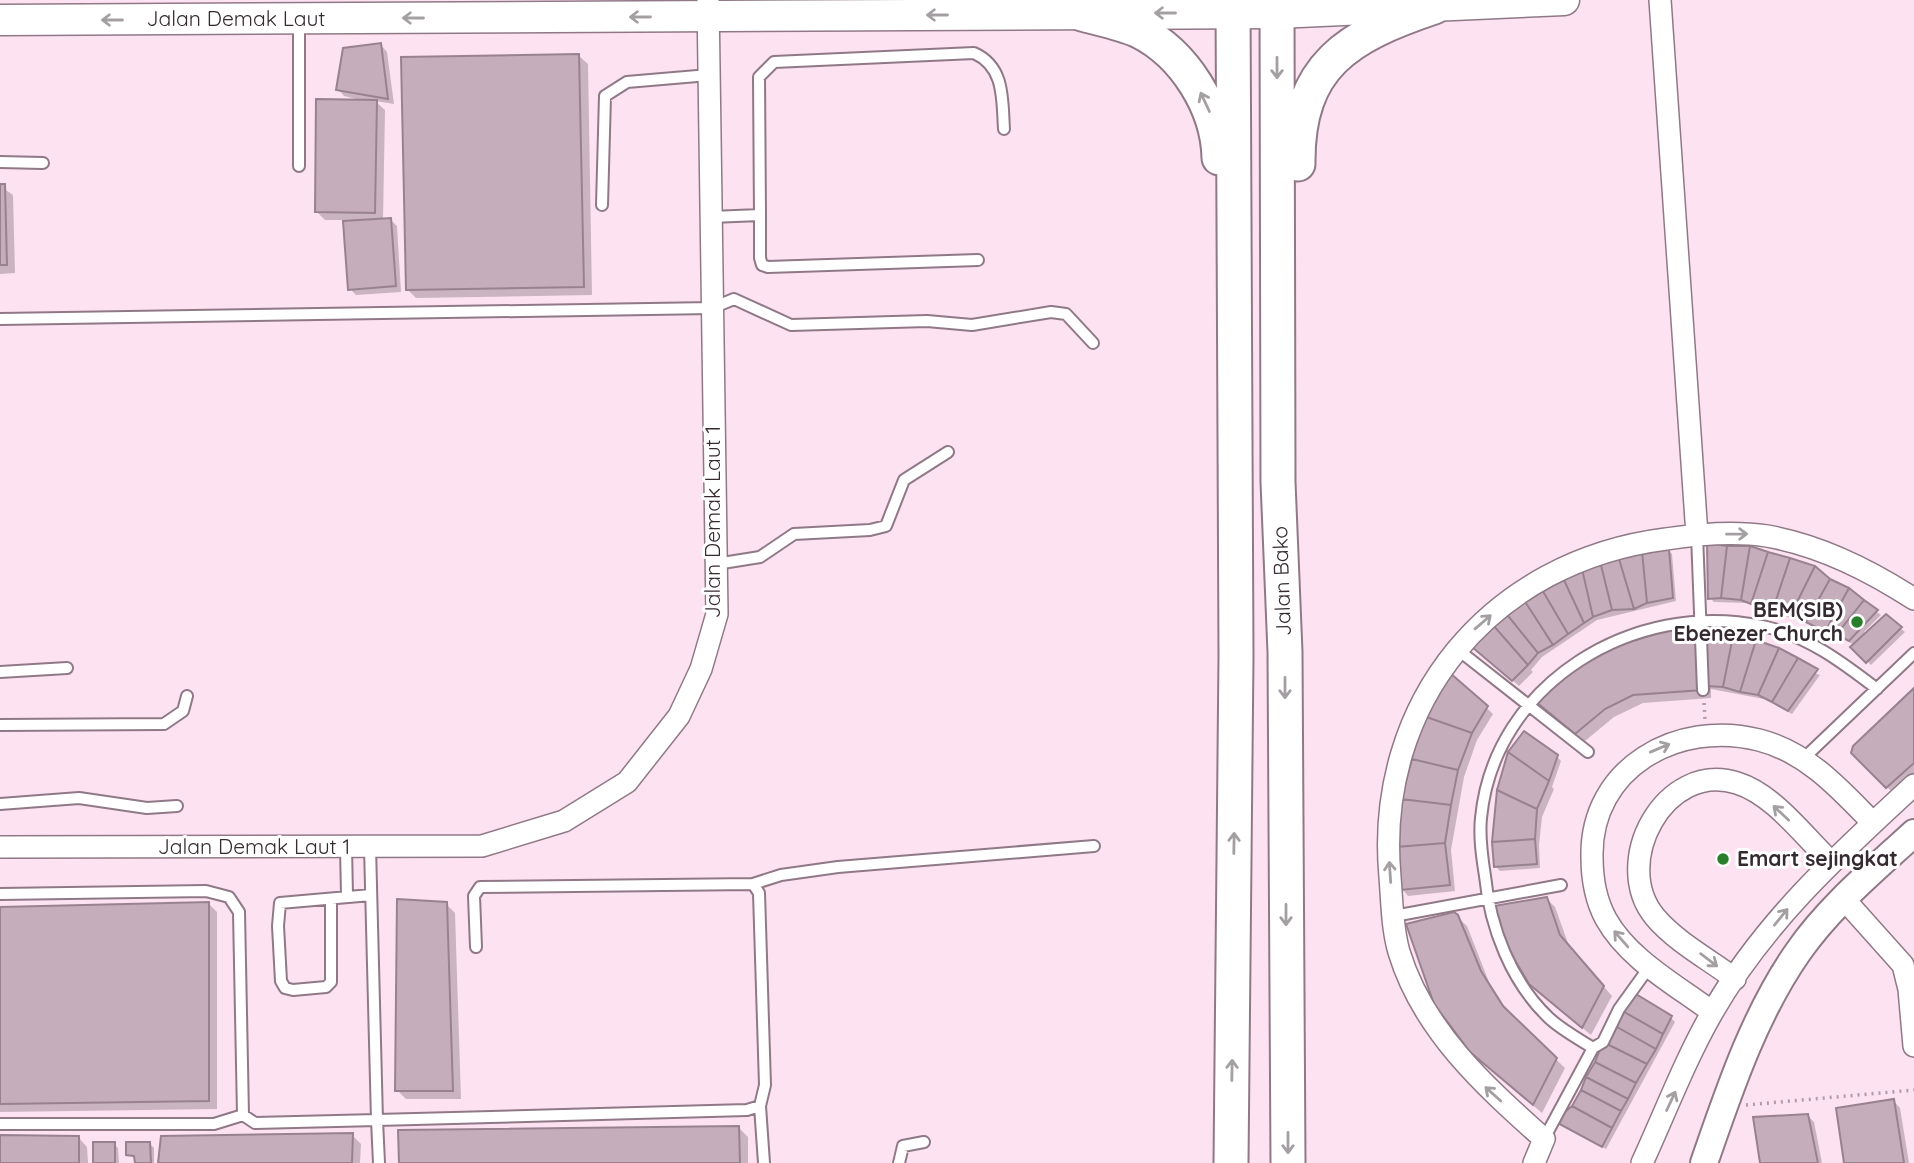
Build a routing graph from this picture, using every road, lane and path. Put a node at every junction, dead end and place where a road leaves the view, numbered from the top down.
1 (1564, 0) edge
2 (1660, 0) edge
3 (1233, 6) edge
4 (1277, 6) edge
5 (1434, 7) junction
6 (708, 8) edge
7 (1082, 14) junction
8 (299, 19) junction
9 (0, 20) edge
10 (709, 75) junction
11 (1004, 129) dead end
12 (0, 162) edge
13 (43, 163) dead end
14 (299, 166) dead end
15 (602, 205) dead end
16 (760, 215) junction
17 (711, 217) junction
18 (978, 260) dead end
19 (712, 308) junction
20 (0, 320) edge
21 (1093, 342) dead end
22 (948, 452) dead end
23 (1697, 535) junction
24 (716, 564) junction
25 (1914, 599) edge
26 (1700, 620) junction
27 (1457, 649) junction
28 (1284, 652) junction
29 (1914, 653) edge
30 (1236, 656) junction
31 (67, 668) dead end
32 (0, 672) edge
33 (1877, 689) junction
34 (1703, 690) joint
35 (187, 696) dead end
36 (1528, 705) junction
37 (0, 725) edge
38 (1706, 736) junction
39 (1588, 752) dead end
40 (1802, 759) junction
41 (1914, 785) edge
42 (0, 804) edge
43 (177, 806) dead end
44 (1873, 822) junction
45 (1914, 833) edge
46 (1094, 846) dead end
47 (0, 847) edge
48 (346, 847) junction
49 (370, 847) junction
50 (1830, 861) junction
51 (753, 884) junction
52 (1561, 885) dead end
53 (0, 894) edge
54 (347, 895) junction
55 (371, 895) junction
56 (1487, 898) junction
57 (1844, 898) junction
58 (331, 899) junction
59 (1394, 916) junction
60 (476, 947) dead end
61 (1650, 966) junction
62 (1735, 979) junction
63 (1712, 1012) junction
64 (1914, 1046) edge
65 (1593, 1048) junction
66 (1914, 1090) edge
67 (760, 1106) junction
68 (1723, 1108) junction
69 (243, 1115) junction
70 (377, 1120) junction
71 (0, 1124) edge
72 (1544, 1139) junction
73 (924, 1142) dead end
74 (379, 1163) edge
75 (764, 1163) edge
76 (899, 1163) edge
77 (1231, 1163) edge
78 (1288, 1163) edge
79 (1535, 1163) edge
80 (1642, 1163) edge
81 (1704, 1163) edge

1 - 5 main road, Jalan Demak Laut
2 - 23 street
3 - 4 main road, Jalan Demak Laut
3 -> 7 main road, Jalan Demak Laut
3 - 30 main road
4 - 5 main road, Jalan Demak Laut
4 -> 28 main road, Jalan Bako
5 - 28 main road
7 -> 6 main road, Jalan Demak Laut
6 -> 8 main road, Jalan Demak Laut
6 - 10 street, Jalan Demak Laut 1
30 -> 7 main road
8 -> 9 main road, Jalan Demak Laut
8 - 14 lane
10 - 15 lane
10 - 17 street, Jalan Demak Laut 1
11 - 16 lane
12 - 13 lane
16 - 17 lane
16 - 18 lane
17 - 19 street, Jalan Demak Laut 1
19 - 20 lane
19 - 21 lane
19 - 24 street, Jalan Demak Laut 1
22 - 24 lane
23 -> 25 street
23 - 26 lane
27 -> 23 street
24 - 49 street, Jalan Demak Laut 1
26 - 33 lane
26 - 34 lane
26 - 36 lane
27 - 36 lane
59 -> 27 street
28 -> 78 main road, Jalan Bako
29 - 33 lane
77 -> 30 main road
31 - 32 lane
33 - 40 lane
34 - 38 path
35 - 37 lane
36 - 39 lane
36 - 56 lane
38 - 40 street
61 -> 38 street
40 - 44 street
41 - 44 street
42 - 43 lane
44 - 50 street
45 - 57 street
46 - 51 lane
47 - 48 street, Jalan Demak Laut 1
48 - 49 street, Jalan Demak Laut 1
48 - 54 lane
49 - 55 lane
62 -> 50 street
50 -> 62 street
51 - 60 lane
51 - 67 lane
52 - 56 lane
53 - 69 lane
54 - 55 lane
54 - 58 lane
55 - 70 lane
56 - 59 lane
56 - 65 lane
57 - 64 street
57 - 68 street
58 - 58 lane
72 -> 59 street
61 - 63 street
61 - 65 lane
62 - 63 street
80 -> 63 street
65 - 72 lane
66 - 68 path
67 - 70 lane
67 - 75 lane
68 - 81 street
69 - 70 lane
69 - 71 lane
70 - 74 lane
72 - 79 street
73 - 76 lane

